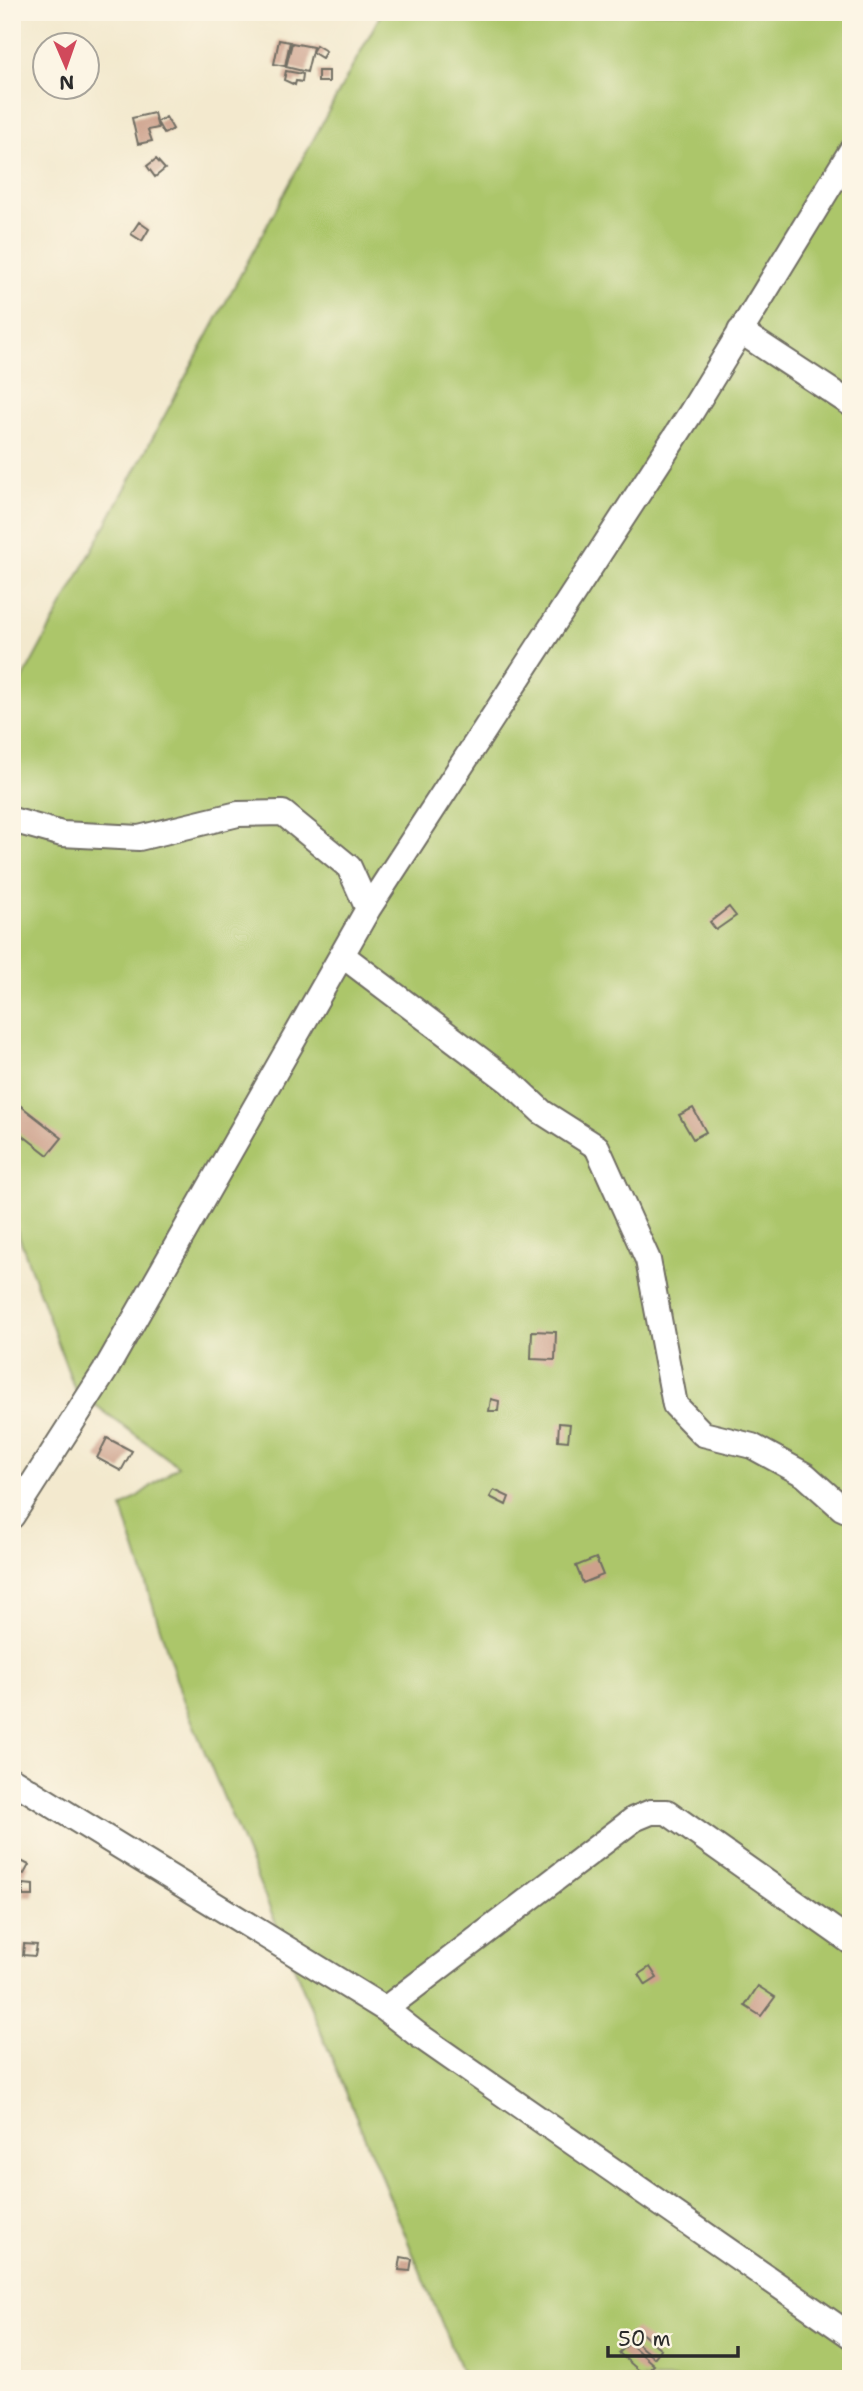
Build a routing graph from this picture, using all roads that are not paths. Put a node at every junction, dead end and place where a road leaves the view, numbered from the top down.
1 (851, 151) edge
2 (740, 331) junction
3 (851, 404) edge
4 (12, 820) edge
5 (368, 909) junction
6 (342, 955) junction
7 (851, 1512) edge
8 (12, 1517) edge
9 (12, 1780) edge
10 (851, 1942) edge
11 (385, 2009) junction
12 (851, 2336) edge

1 - 2 street
2 - 3 street
2 - 5 street
4 - 5 street
5 - 6 street
6 - 7 street
6 - 8 street
9 - 11 street
10 - 11 street
11 - 12 street

